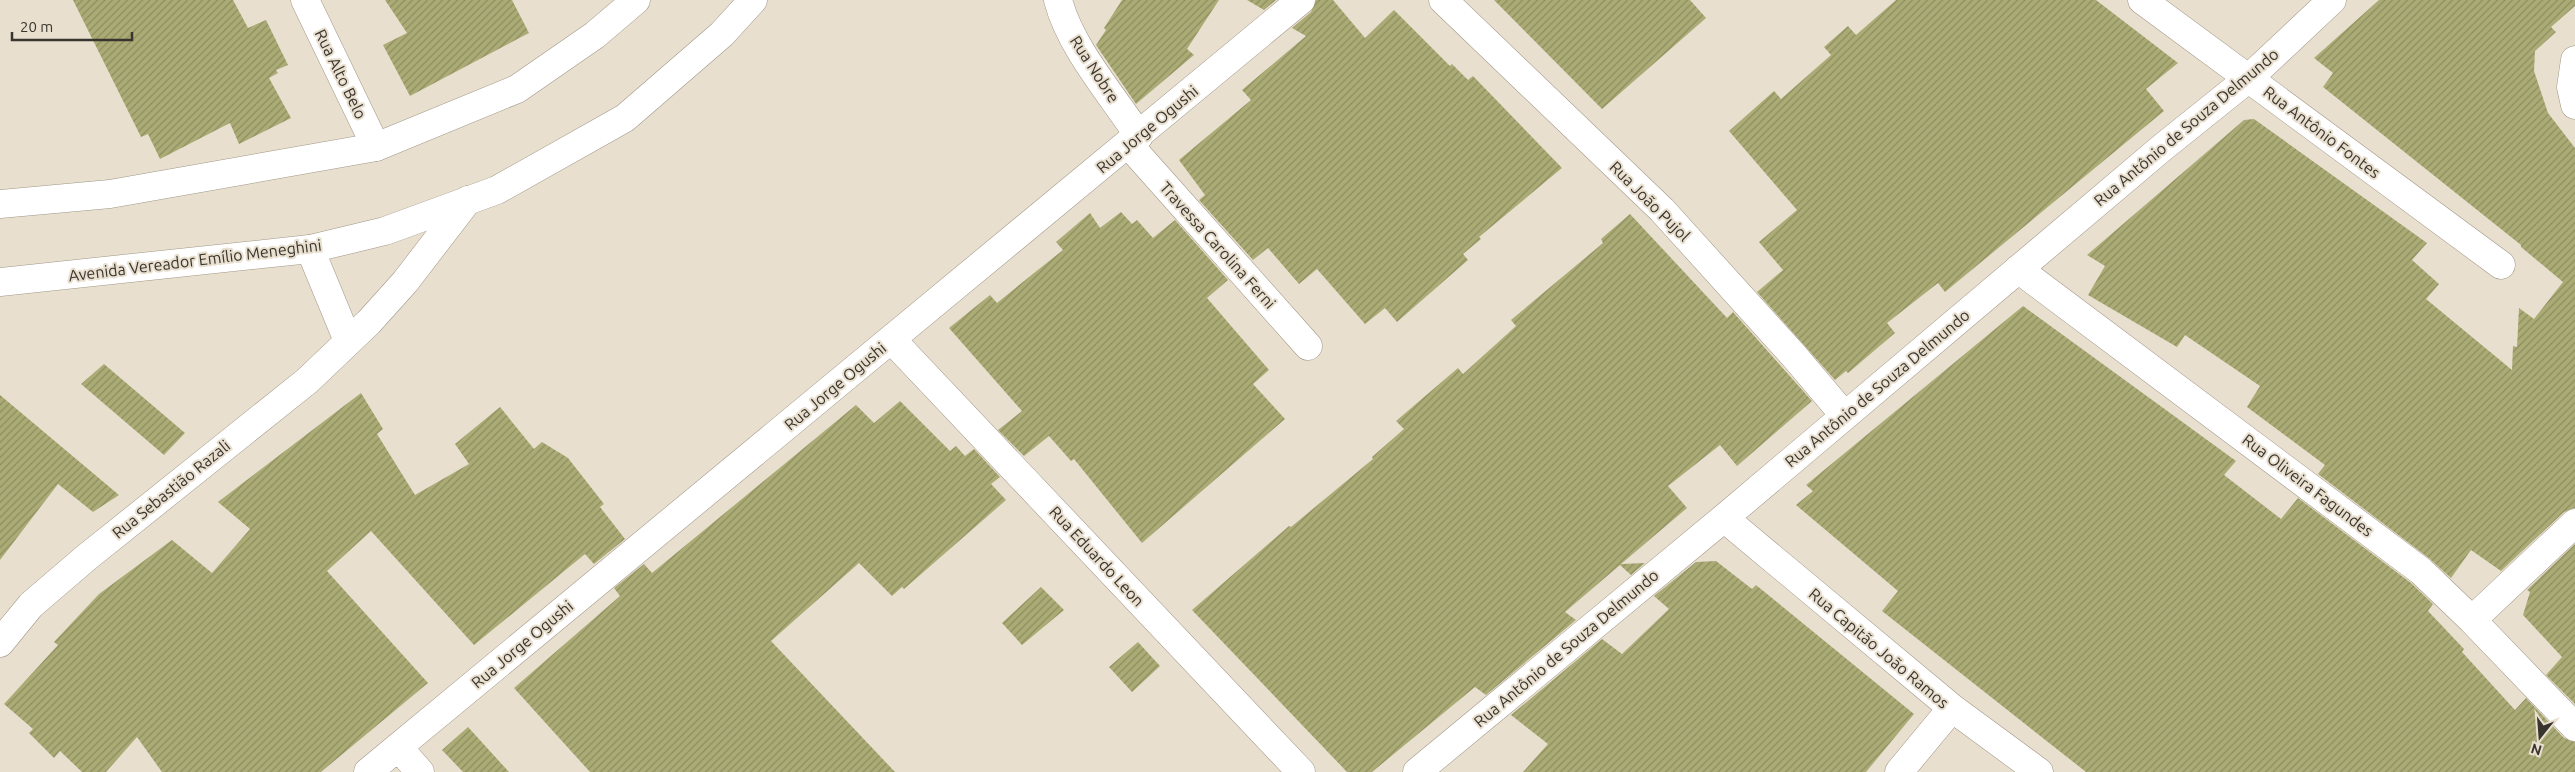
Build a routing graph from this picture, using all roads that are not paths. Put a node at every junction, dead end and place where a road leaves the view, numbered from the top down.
1 (305, 0) edge
2 (636, 0) edge
3 (753, 0) edge
4 (1058, 0) edge
5 (1301, 0) edge
6 (1443, 0) edge
7 (2142, 0) edge
8 (2332, 0) edge
9 (2575, 60) edge
10 (2249, 78) junction
11 (2575, 105) edge
12 (1134, 140) junction
13 (376, 147) junction
14 (468, 200) junction
15 (0, 204) edge
16 (310, 249) junction
17 (2501, 265) dead end
18 (2018, 269) junction
19 (0, 282) edge
20 (892, 340) junction
21 (348, 342) junction
22 (1308, 346) dead end
23 (1844, 415) junction
24 (1724, 518) junction
25 (2575, 523) edge
26 (2472, 620) junction
27 (0, 643) edge
28 (1952, 708) junction
29 (2575, 727) edge
30 (398, 747) junction
31 (368, 772) edge
32 (420, 772) edge
33 (1301, 772) edge
34 (1417, 772) edge
35 (1899, 772) edge
36 (2039, 772) edge

1 - 13 street, Rua Alto Belo
2 - 13 street
3 - 14 street, Avenida Vereador Emílio Meneghini
4 - 12 street, Rua Nobre
5 - 12 street, Rua Jorge Ogushi
6 - 23 street, Rua João Pujol
7 - 10 street, Rua Antônio Fontes
8 - 10 street, Rua Antônio de Souza Delmundo
9 - 11 street
10 - 17 street, Rua Antônio Fontes
10 - 18 street, Rua Antônio de Souza Delmundo
12 - 20 street, Rua Jorge Ogushi
12 - 22 street, Travessa Carolina Ferni
13 - 15 street
14 - 16 street, Avenida Vereador Emílio Meneghini
14 - 21 street, Rua Sebastião Razali
16 - 19 street, Avenida Vereador Emílio Meneghini
16 - 21 street
18 - 23 street, Rua Antônio de Souza Delmundo
18 - 26 street, Rua Oliveira Fagundes
20 - 30 street, Rua Jorge Ogushi
20 - 33 street, Rua Eduardo Leon
21 - 27 street, Rua Sebastião Razali
23 - 24 street, Rua Antônio de Souza Delmundo
24 - 28 street, Rua Capitão João Ramos
24 - 34 street, Rua Antônio de Souza Delmundo
25 - 26 street
26 - 29 street, Rua Oliveira Fagundes
28 - 35 street
28 - 36 street, Rua Capitão João Ramos
30 - 31 street, Rua Jorge Ogushi
30 - 32 street

